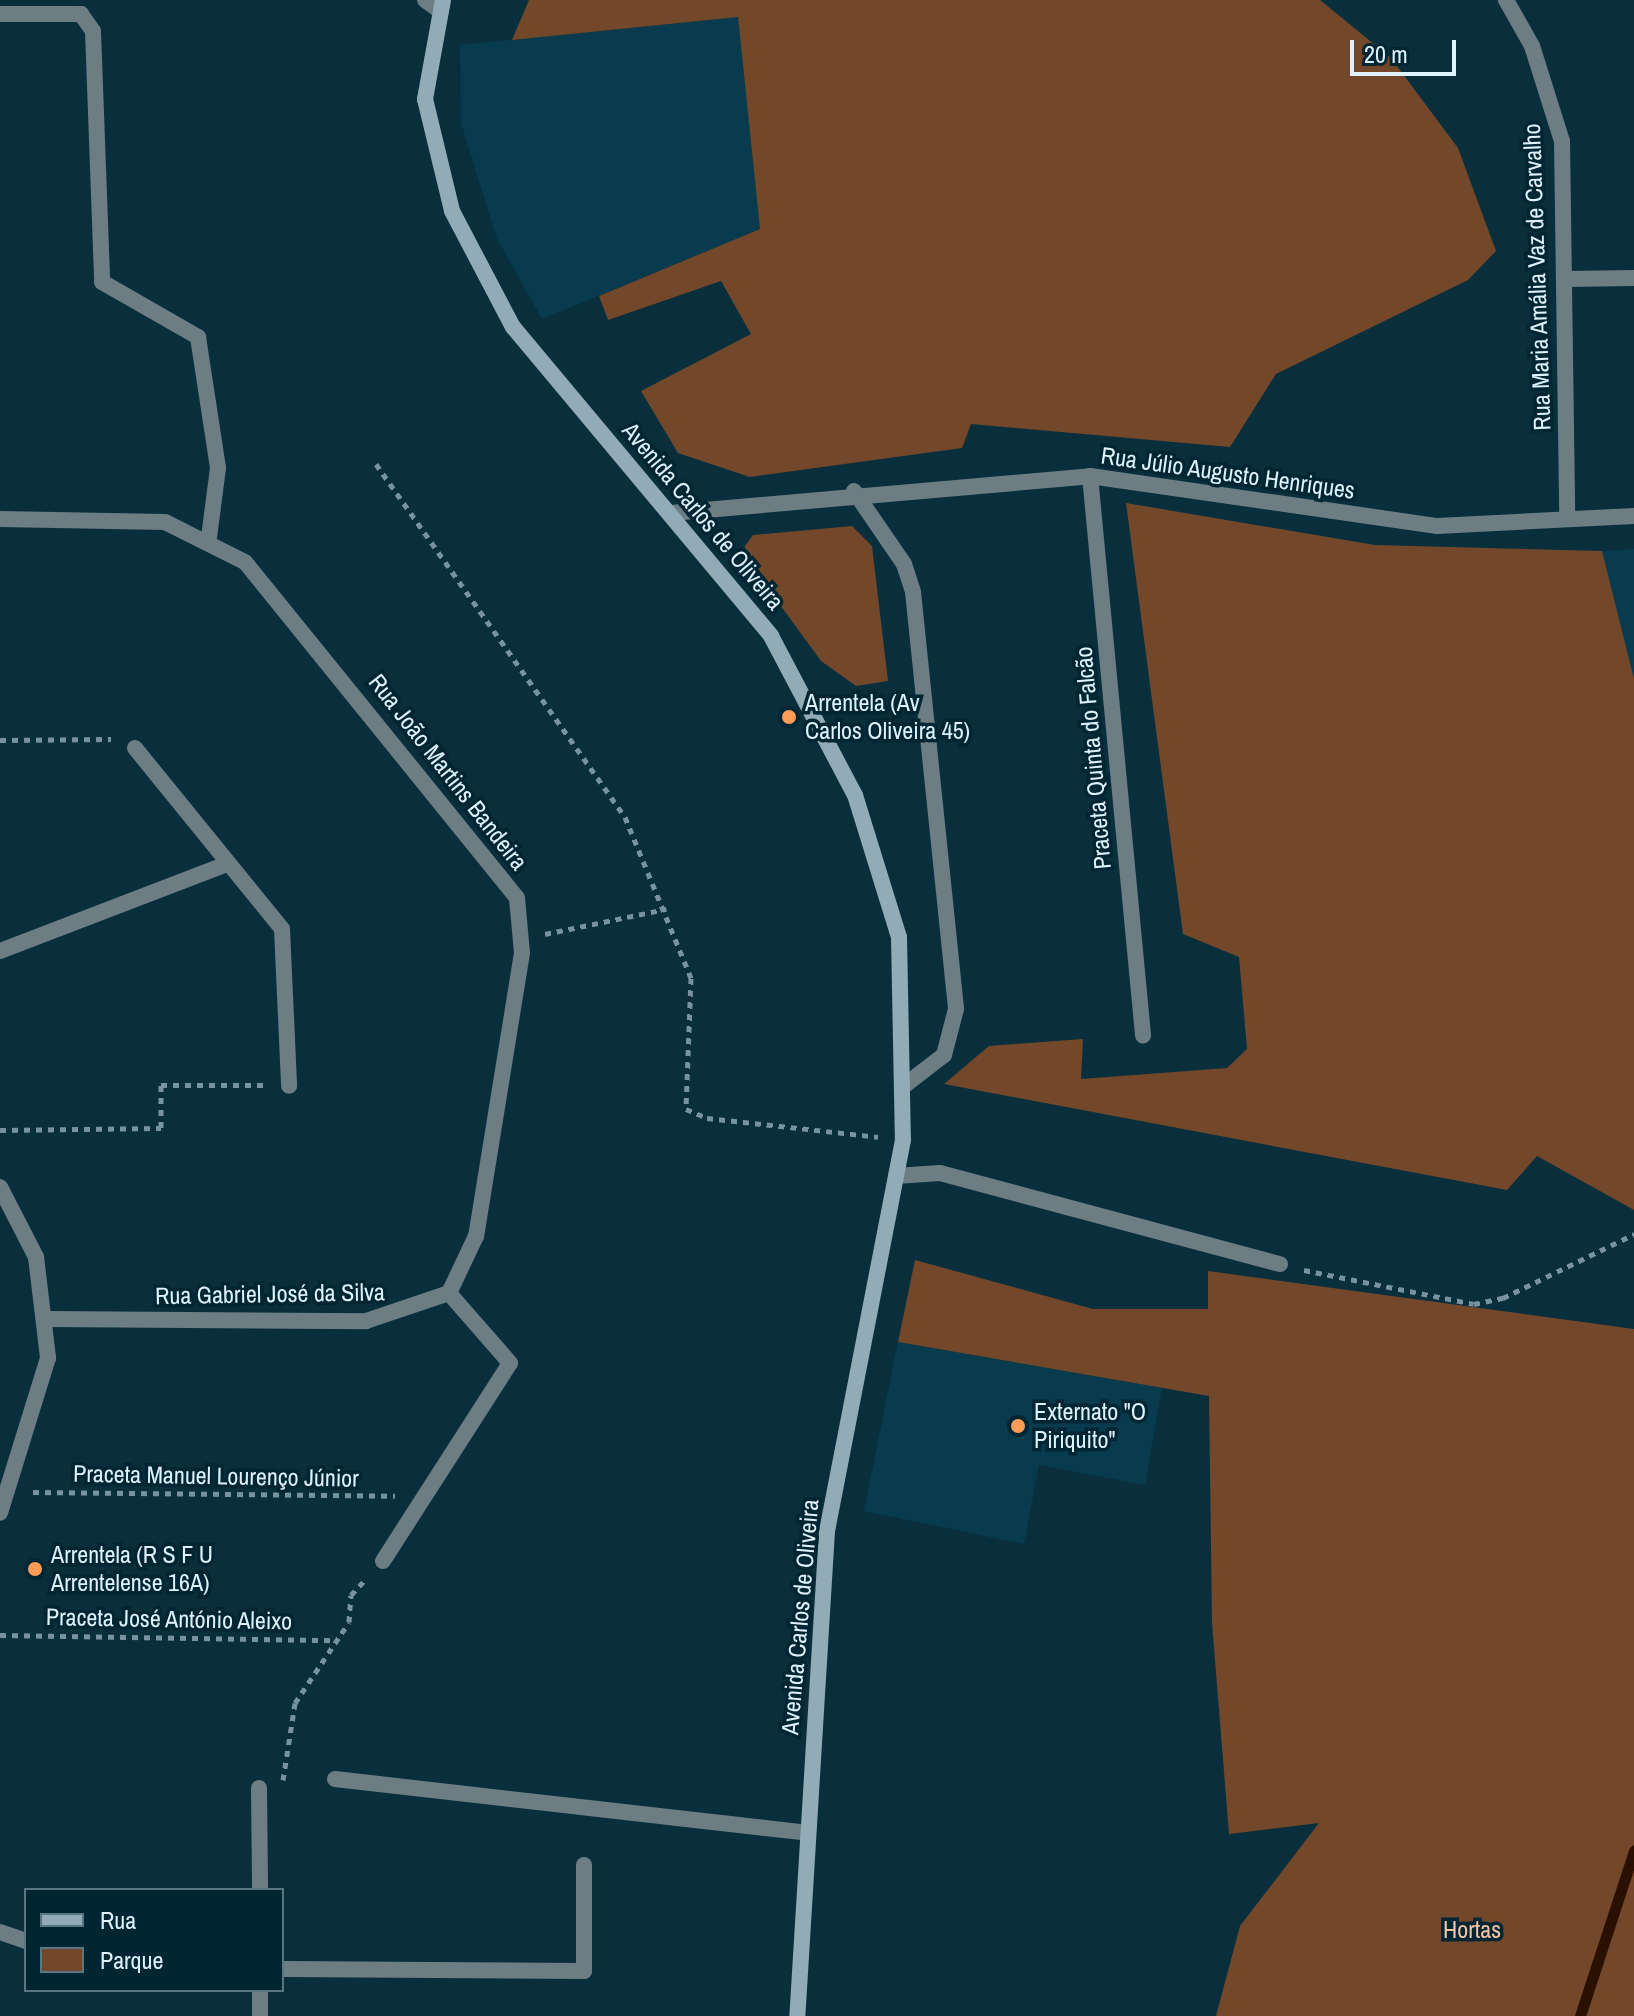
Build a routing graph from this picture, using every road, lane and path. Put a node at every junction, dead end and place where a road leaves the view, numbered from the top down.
1 (1506, 0) edge
2 (436, 3) edge
3 (0, 14) edge
4 (1634, 278) edge
5 (1565, 279) junction
6 (376, 464) dead end
7 (1090, 476) junction
8 (854, 491) junction
9 (671, 513) junction
10 (1567, 515) junction
11 (1634, 516) edge
12 (0, 519) edge
13 (209, 537) junction
14 (0, 740) edge
15 (135, 748) joint
16 (227, 864) junction
17 (666, 909) junction
18 (520, 939) junction
19 (0, 951) edge
20 (1143, 1035) dead end
21 (905, 1085) junction
22 (289, 1086) joint
23 (0, 1130) edge
24 (903, 1140) junction
25 (896, 1176) junction
26 (0, 1187) edge
27 (1634, 1234) edge
28 (1280, 1264) joint
29 (449, 1293) junction
30 (47, 1319) junction
31 (8, 1492) junction
32 (424, 1497) junction
33 (0, 1513) edge
34 (383, 1561) joint
35 (0, 1635) edge
36 (337, 1640) junction
37 (335, 1779) dead end
38 (259, 1788) joint
39 (806, 1833) junction
40 (584, 1865) dead end
41 (260, 1888) edge
42 (0, 1932) edge
43 (24, 1940) edge
44 (284, 1969) edge
45 (260, 1992) edge
46 (260, 2016) edge
47 (797, 2016) edge

1 - 5 street, Rua Maria Amália Vaz de Carvalho
2 - 9 main road, Avenida Carlos de Oliveira
3 - 13 street
4 - 5 street
5 - 10 street, Rua Maria Amália Vaz de Carvalho
6 - 17 path
7 - 8 street, Rua Júlio Augusto Henriques
7 - 10 street, Rua Júlio Augusto Henriques
7 - 20 street, Praceta Quinta do Falcão
8 - 9 street, Rua Júlio Augusto Henriques
8 - 21 street
9 - 21 main road, Avenida Carlos de Oliveira
10 - 11 street, Rua Júlio Augusto Henriques
12 - 13 street, Rua João Martins Bandeira
13 - 18 street, Rua João Martins Bandeira
14 - 15 path
15 - 16 street
16 - 19 street
16 - 22 street
17 - 18 path
17 - 24 path
18 - 29 street, Rua João Martins Bandeira
21 - 24 main road, Avenida Carlos de Oliveira
22 - 23 path
24 - 25 main road, Avenida Carlos de Oliveira
25 - 28 street
25 - 39 main road, Avenida Carlos de Oliveira
26 - 30 street
27 - 28 path
29 - 30 street, Rua Gabriel José da Silva
29 - 32 street
30 - 31 street
31 - 32 path, Praceta Manuel Lourenço Júnior
31 - 33 street
32 - 34 street
34 - 36 path
35 - 36 path, Praceta José António Aleixo
36 - 38 path
37 - 39 street
38 - 41 street
39 - 47 main road, Avenida Carlos de Oliveira
40 - 44 street
42 - 43 street
45 - 46 street

